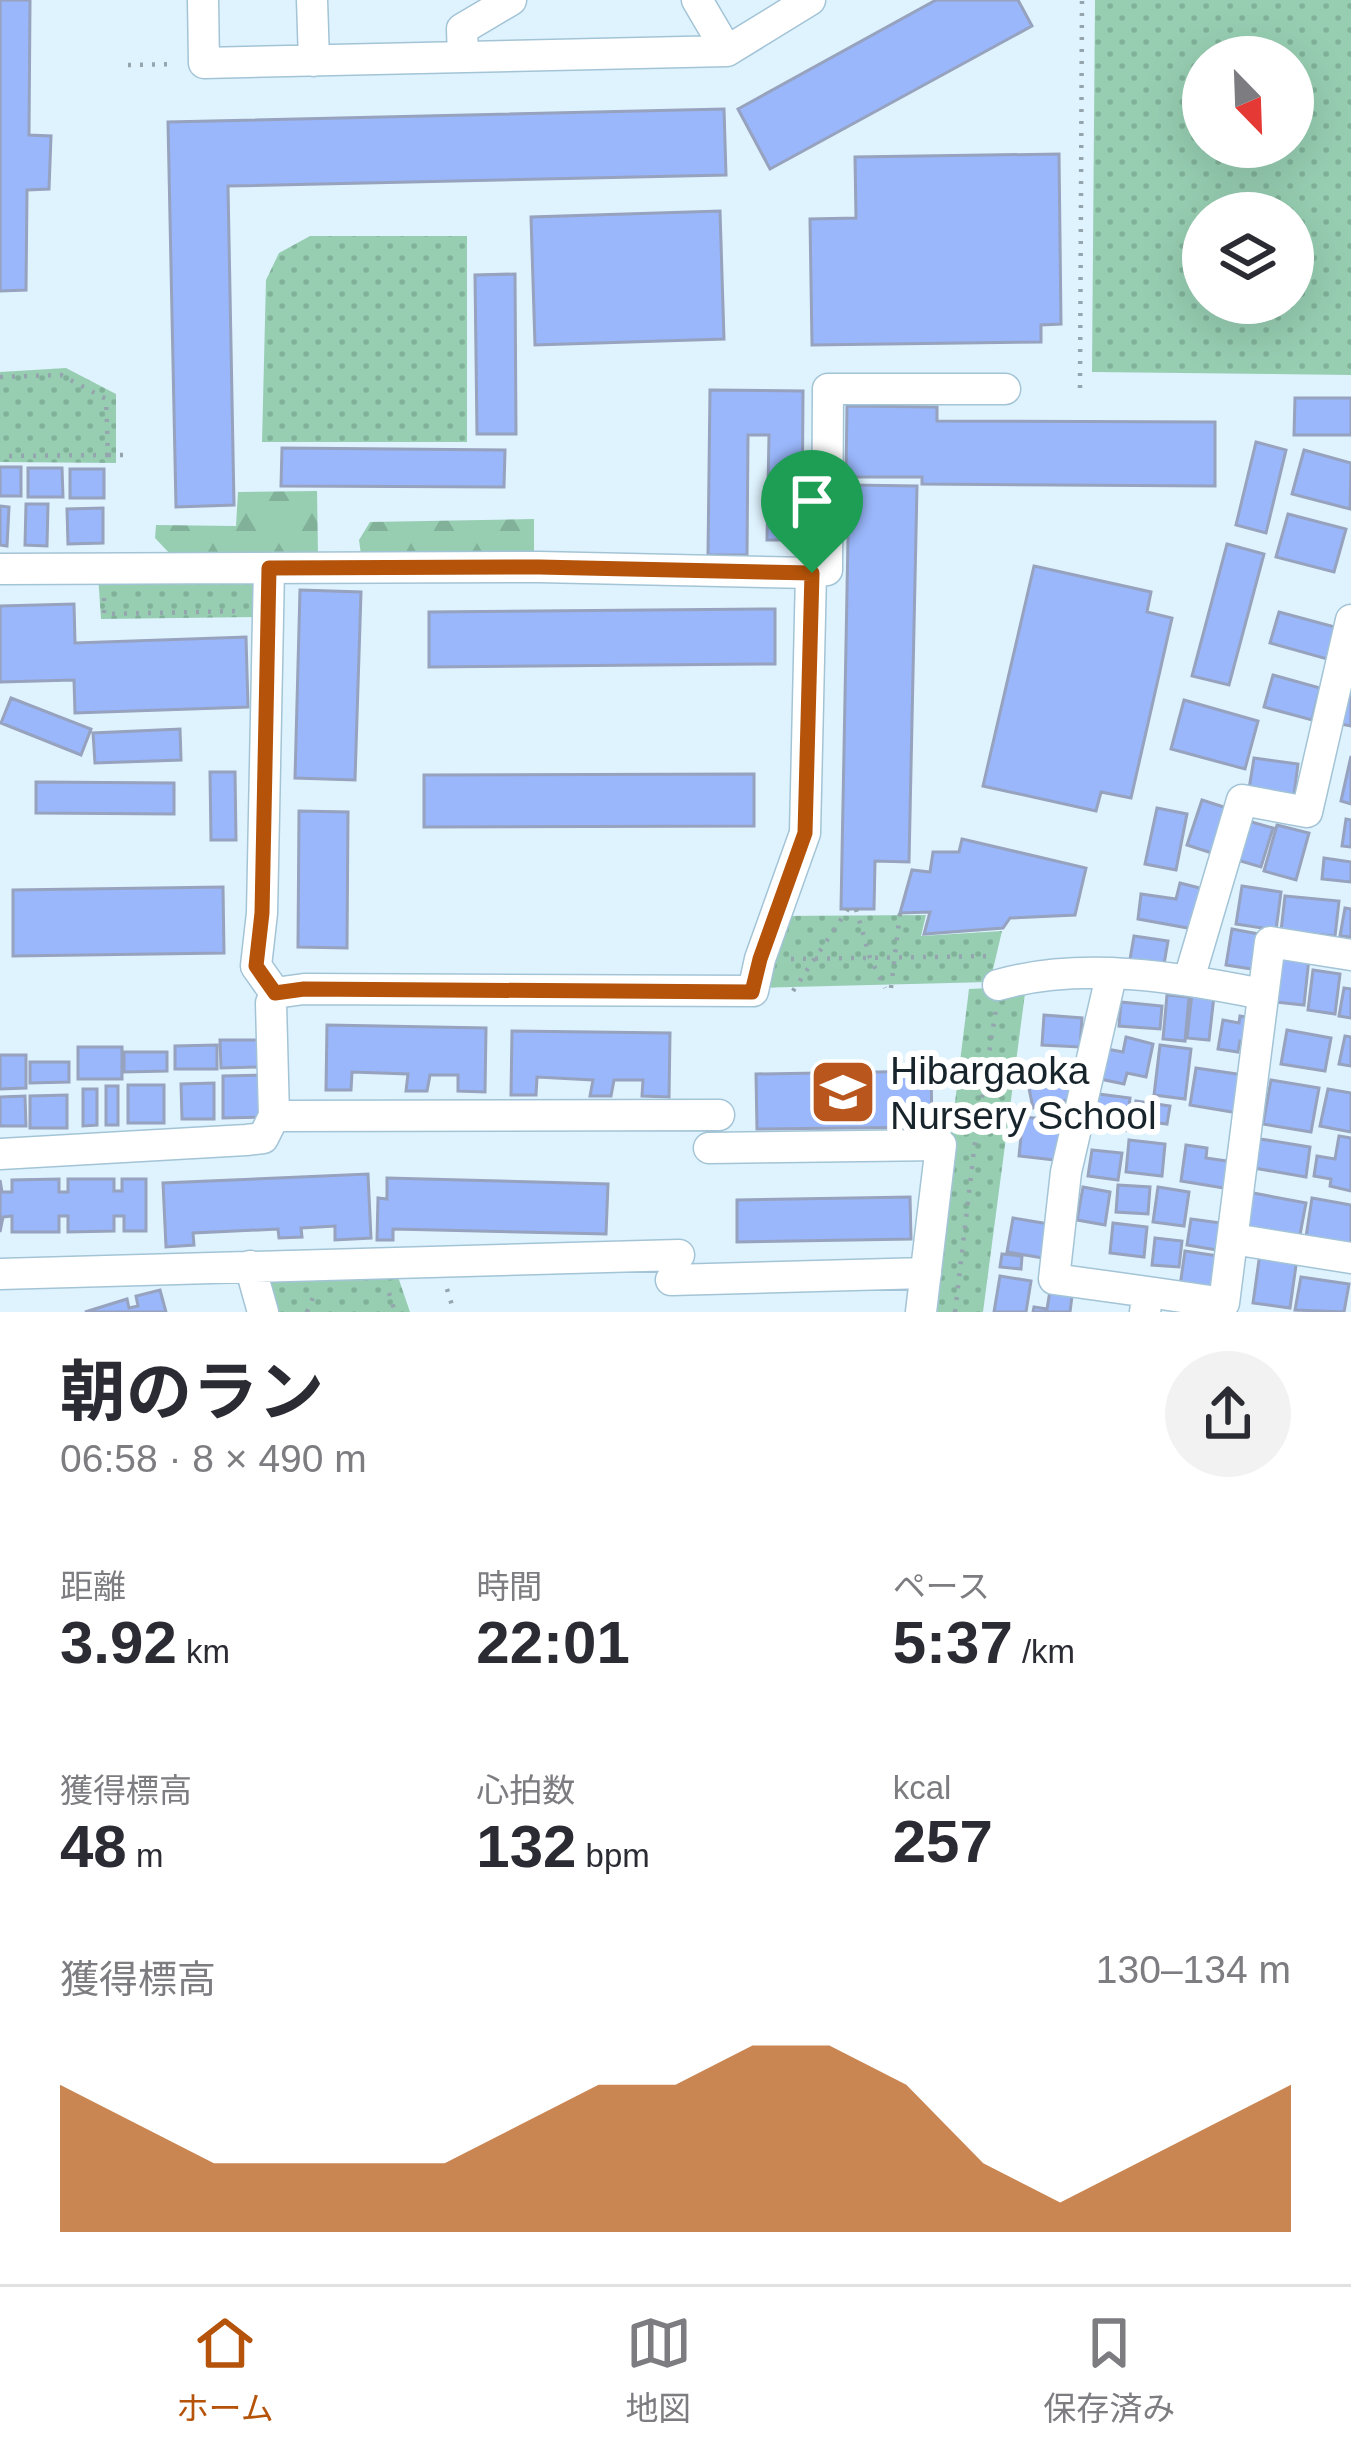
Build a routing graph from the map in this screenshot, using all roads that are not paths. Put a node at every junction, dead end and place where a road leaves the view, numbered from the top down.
1 (203, 0) edge
2 (312, 0) edge
3 (512, 0) edge
4 (697, 0) edge
5 (810, 0) edge
6 (728, 50) junction
7 (463, 57) junction
8 (314, 61) junction
9 (1005, 389) dead end
10 (269, 568) junction
11 (0, 569) edge
12 (812, 573) junction
13 (1351, 620) edge
14 (1351, 955) edge
15 (1111, 976) junction
16 (1189, 979) junction
17 (997, 982) road end
18 (275, 993) junction
19 (1262, 994) junction
20 (719, 1114) dead end
21 (274, 1116) junction
22 (709, 1148) dead end
23 (0, 1154) edge
24 (1233, 1239) junction
25 (1351, 1258) edge
26 (250, 1266) junction
27 (926, 1273) junction
28 (0, 1274) edge
29 (1147, 1302) edge
30 (263, 1312) edge
31 (921, 1312) edge

1 - 8 street
2 - 8 street
3 - 7 street
4 - 6 street
5 - 6 street
6 - 7 street
7 - 8 street
9 - 12 street
10 - 11 street
10 - 12 street
10 - 18 street
12 - 18 street
13 - 16 street
14 - 19 street
15 - 16 street
15 - 17 street
15 - 29 street
16 - 19 street
18 - 21 street
19 - 24 street
20 - 21 street
21 - 23 street
22 - 27 street
24 - 25 street
24 - 29 street
26 - 27 street
26 - 28 street
26 - 30 street
27 - 31 street

